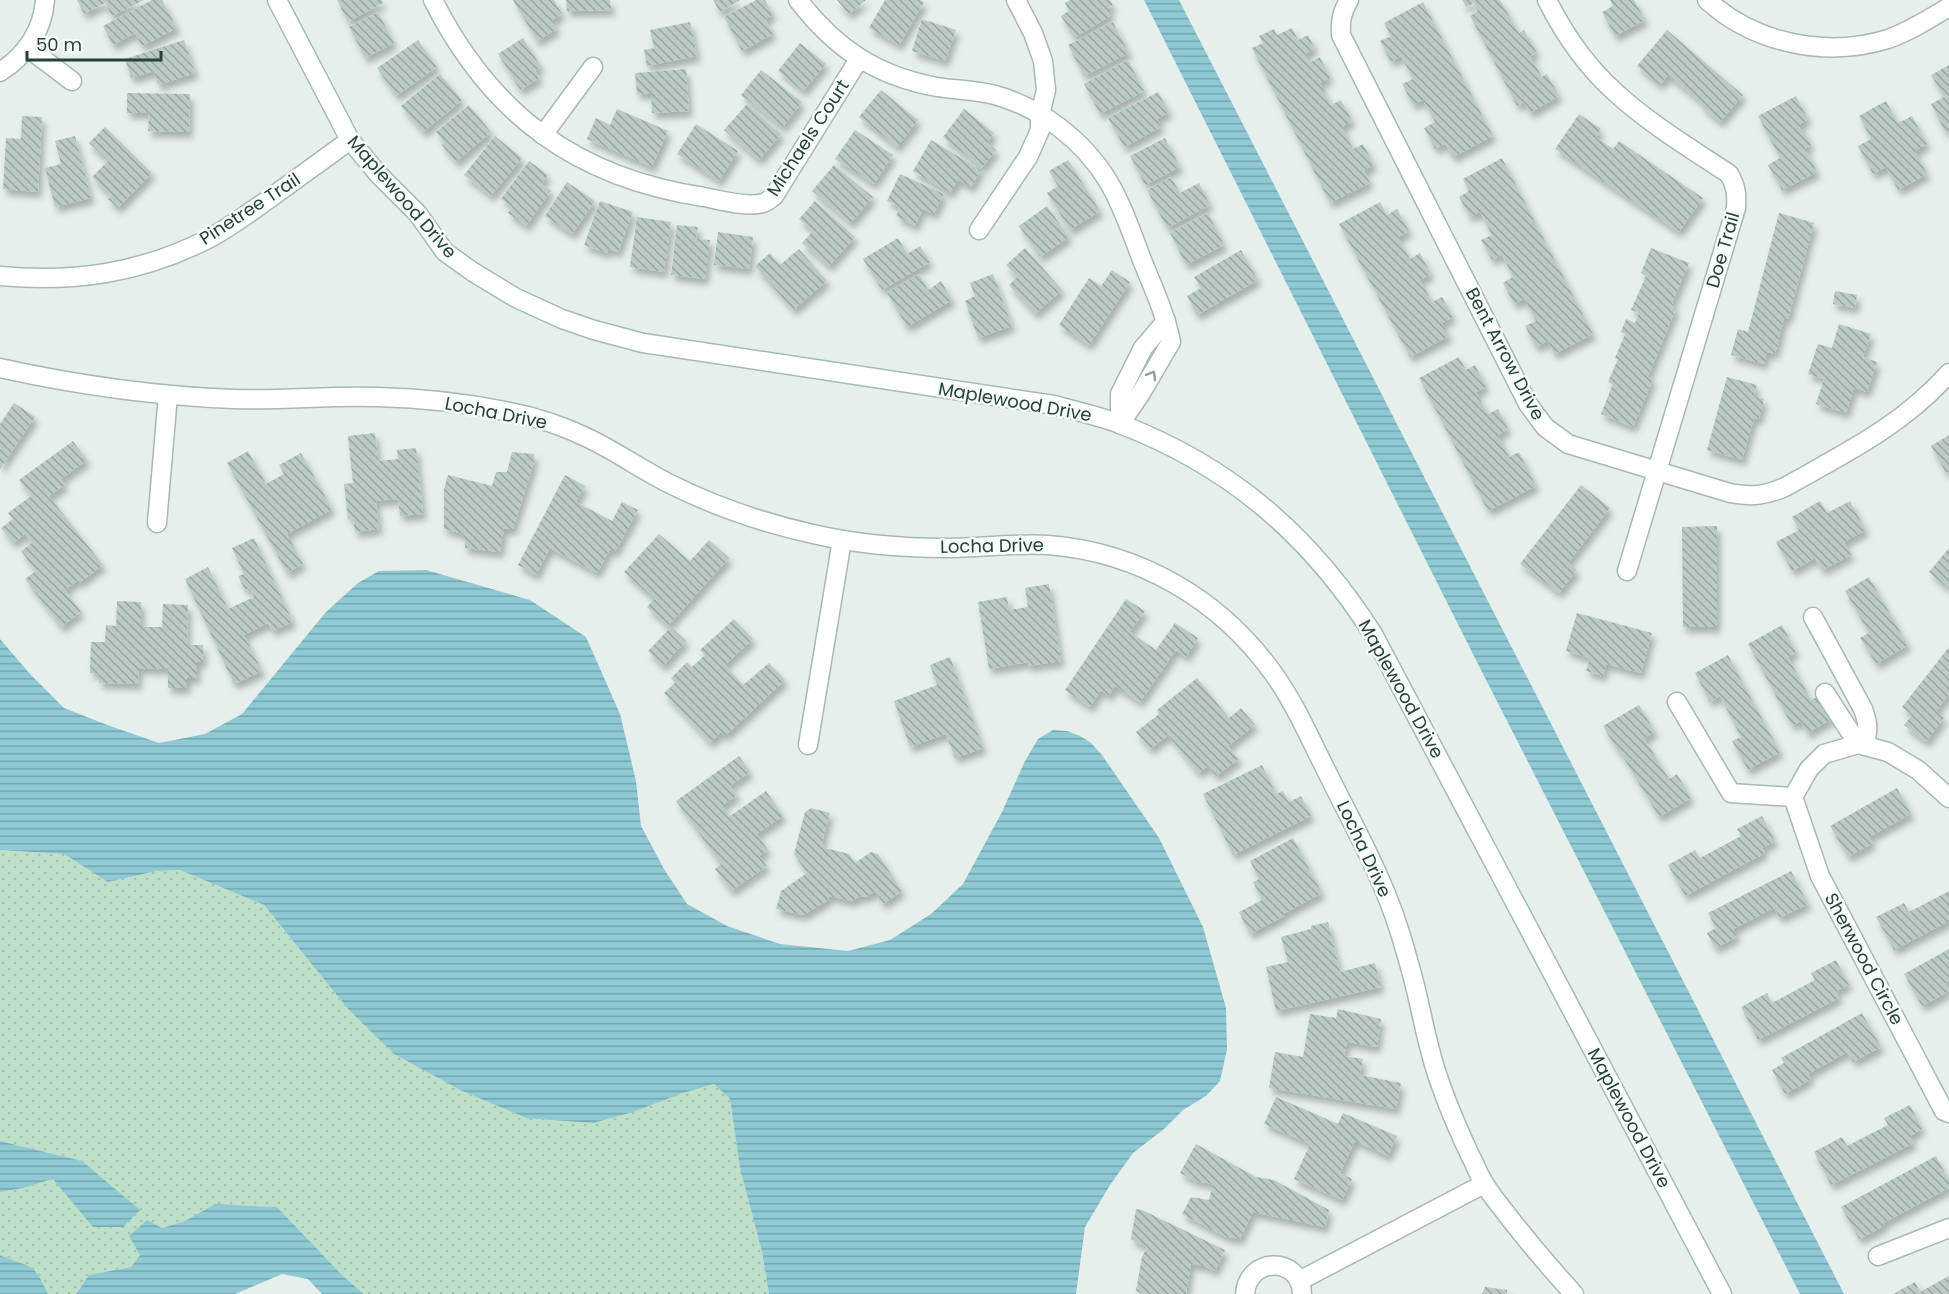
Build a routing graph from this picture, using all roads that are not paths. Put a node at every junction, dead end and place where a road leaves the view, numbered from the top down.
1 (45, 0) edge
2 (277, 0) edge
3 (433, 0) edge
4 (798, 0) edge
5 (1016, 0) edge
6 (1349, 0) edge
7 (1547, 0) edge
8 (1707, 0) edge
9 (1949, 7) edge
10 (28, 48) junction
11 (859, 59) junction
12 (593, 67) dead end
13 (0, 72) edge
14 (72, 81) dead end
15 (1040, 115) junction
16 (543, 135) junction
17 (350, 140) junction
18 (979, 230) dead end
19 (0, 276) edge
20 (0, 368) edge
21 (1949, 373) edge
22 (168, 395) junction
23 (1120, 424) junction
24 (1656, 472) junction
25 (157, 523) dead end
26 (842, 540) junction
27 (1626, 571) dead end
28 (1813, 617) dead end
29 (1824, 693) dead end
30 (1677, 702) dead end
31 (808, 745) dead end
32 (1861, 745) junction
33 (1793, 797) junction
34 (1949, 798) edge
35 (1949, 1113) edge
36 (1484, 1184) junction
37 (1949, 1228) edge
38 (1878, 1256) dead end
39 (1301, 1288) edge
40 (1245, 1294) edge
41 (1574, 1294) edge
42 (1722, 1294) edge

1 - 10 street
2 - 17 street, Maplewood Drive
3 - 16 street, Michaels Court
4 - 11 street
5 - 15 street
6 - 24 street, Bent Arrow Drive
7 - 24 street, Doe Trail
8 - 9 street
10 - 13 street
10 - 14 street
11 - 15 street
11 - 16 street, Michaels Court
12 - 16 street
15 - 18 street
15 - 23 street
17 - 19 street, Pinetree Trail
17 - 23 street, Maplewood Drive
20 - 22 street, Locha Drive
21 - 24 street, Bent Arrow Drive
22 - 25 street
22 - 26 street, Locha Drive
23 - 42 street, Maplewood Drive
24 - 27 street, Doe Trail
26 - 31 street
26 - 36 street, Locha Drive
28 - 32 street
29 - 32 street
30 - 33 street
32 - 33 street
32 - 34 street
33 - 35 street, Sherwood Circle
36 - 39 street
36 - 41 street, Locha Drive
37 - 38 street
39 - 40 street

